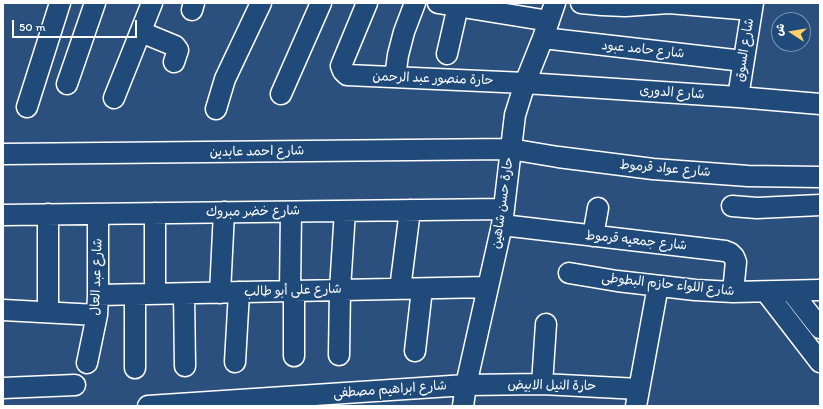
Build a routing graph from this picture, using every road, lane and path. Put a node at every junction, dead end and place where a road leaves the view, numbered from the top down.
1 (60, 3) edge
2 (95, 3) edge
3 (152, 3) edge
4 (261, 3) edge
5 (321, 3) edge
6 (367, 3) edge
7 (415, 3) edge
8 (438, 3) edge
9 (581, 3) edge
10 (458, 6) junction
11 (753, 6) edge
12 (549, 21) edge
13 (140, 32) junction
14 (447, 54) dead end
15 (743, 61) junction
16 (174, 62) dead end
17 (395, 77) junction
18 (525, 83) junction
19 (67, 84) dead end
20 (281, 94) dead end
21 (738, 97) junction
22 (114, 98) dead end
23 (820, 104) edge
24 (27, 107) dead end
25 (216, 109) dead end
26 (510, 149) junction
27 (3, 154) edge
28 (820, 177) edge
29 (820, 205) edge
30 (732, 206) dead end
31 (598, 208) dead end
32 (410, 210) junction
33 (344, 211) junction
34 (224, 212) junction
35 (291, 212) junction
36 (155, 213) junction
37 (48, 214) junction
38 (98, 214) junction
39 (3, 215) edge
40 (503, 217) junction
41 (594, 236) junction
42 (569, 273) dead end
43 (658, 286) junction
44 (488, 287) junction
45 (340, 289) junction
46 (400, 289) junction
47 (422, 289) junction
48 (820, 290) edge
49 (292, 291) junction
50 (733, 292) junction
51 (766, 292) junction
52 (791, 292) junction
53 (230, 293) junction
54 (155, 294) junction
55 (184, 294) junction
56 (98, 295) junction
57 (135, 295) junction
58 (3, 310) edge
59 (48, 312) junction
60 (97, 315) junction
61 (546, 324) dead end
62 (820, 328) edge
63 (415, 351) dead end
64 (339, 355) dead end
65 (294, 356) dead end
66 (235, 362) dead end
67 (820, 362) edge
68 (87, 363) dead end
69 (184, 366) dead end
70 (136, 368) dead end
71 (542, 384) junction
72 (75, 385) dead end
73 (466, 385) junction
74 (3, 388) edge
75 (637, 398) edge
76 (148, 406) edge
77 (463, 406) edge

1 - 24 street
2 - 19 street
3 - 13 street
4 - 25 street
5 - 20 street
6 - 17 street, حارة منصور عبد الرحمن
7 - 17 street
8 - 10 street, شارع حامد عبود
9 - 11 street
10 - 12 street, شارع حامد عبود
10 - 14 street
11 - 15 street, شارع السوق
12 - 15 street, شارع حامد عبود
12 - 18 street, حارة حسن شاهين
13 - 16 street
13 - 22 street
15 - 21 street, شارع السوق
17 - 18 street, حارة منصور عبد الرحمن
18 - 21 street, شارع الدورى
18 - 26 street, حارة حسن شاهين
21 - 23 street, شارع الدورى
26 - 27 street, شارع احمد عابدين
26 - 28 street, شارع عواد قرموط
26 - 40 street, حارة حسن شاهين
29 - 30 street
31 - 41 street
32 - 33 street, شارع خضر مبروك
32 - 40 street, شارع خضر مبروك
32 - 46 street
33 - 35 street, شارع خضر مبروك
33 - 45 street
34 - 35 street, شارع خضر مبروك
34 - 36 street, شارع خضر مبروك
34 - 53 street
35 - 49 street
36 - 38 street, شارع خضر مبروك
36 - 54 street
37 - 38 street, شارع خضر مبروك
37 - 39 street, شارع خضر مبروك
37 - 59 street
38 - 56 street, شارع عبد العال
40 - 41 street, شارع جمعيه قرموط
40 - 44 street, حارة حسن شاهين
41 - 50 street, شارع جمعيه قرموط
42 - 43 street, شارع اللواء حازم البطوطى
43 - 50 street, شارع اللواء حازم البطوطى
43 - 75 street
44 - 47 street, شارع على أبو طالب
44 - 73 street, حارة حسن شاهين
45 - 46 street, شارع على أبو طالب
45 - 49 street, شارع على أبو طالب
45 - 64 street
46 - 47 street, شارع على أبو طالب
47 - 63 street
48 - 52 street, شارع اللواء حازم البطوطى
49 - 53 street, شارع على أبو طالب
49 - 65 street
50 - 51 street, شارع اللواء حازم البطوطى
51 - 52 street, شارع اللواء حازم البطوطى
51 - 67 street
52 - 62 street
53 - 55 street, شارع على أبو طالب
53 - 66 street
54 - 55 street, شارع على أبو طالب
54 - 57 street, شارع على أبو طالب
55 - 69 street
56 - 57 street, شارع على أبو طالب
56 - 60 street, شارع عبد العال
57 - 70 street
58 - 59 street
59 - 60 street
60 - 68 street, شارع عبد العال
61 - 71 street
71 - 73 street, حارة النيل الابيض
71 - 75 street, حارة النيل الابيض
72 - 74 street
73 - 76 street, شارع ابراهيم مصطفى
73 - 77 street, حارة حسن شاهين

